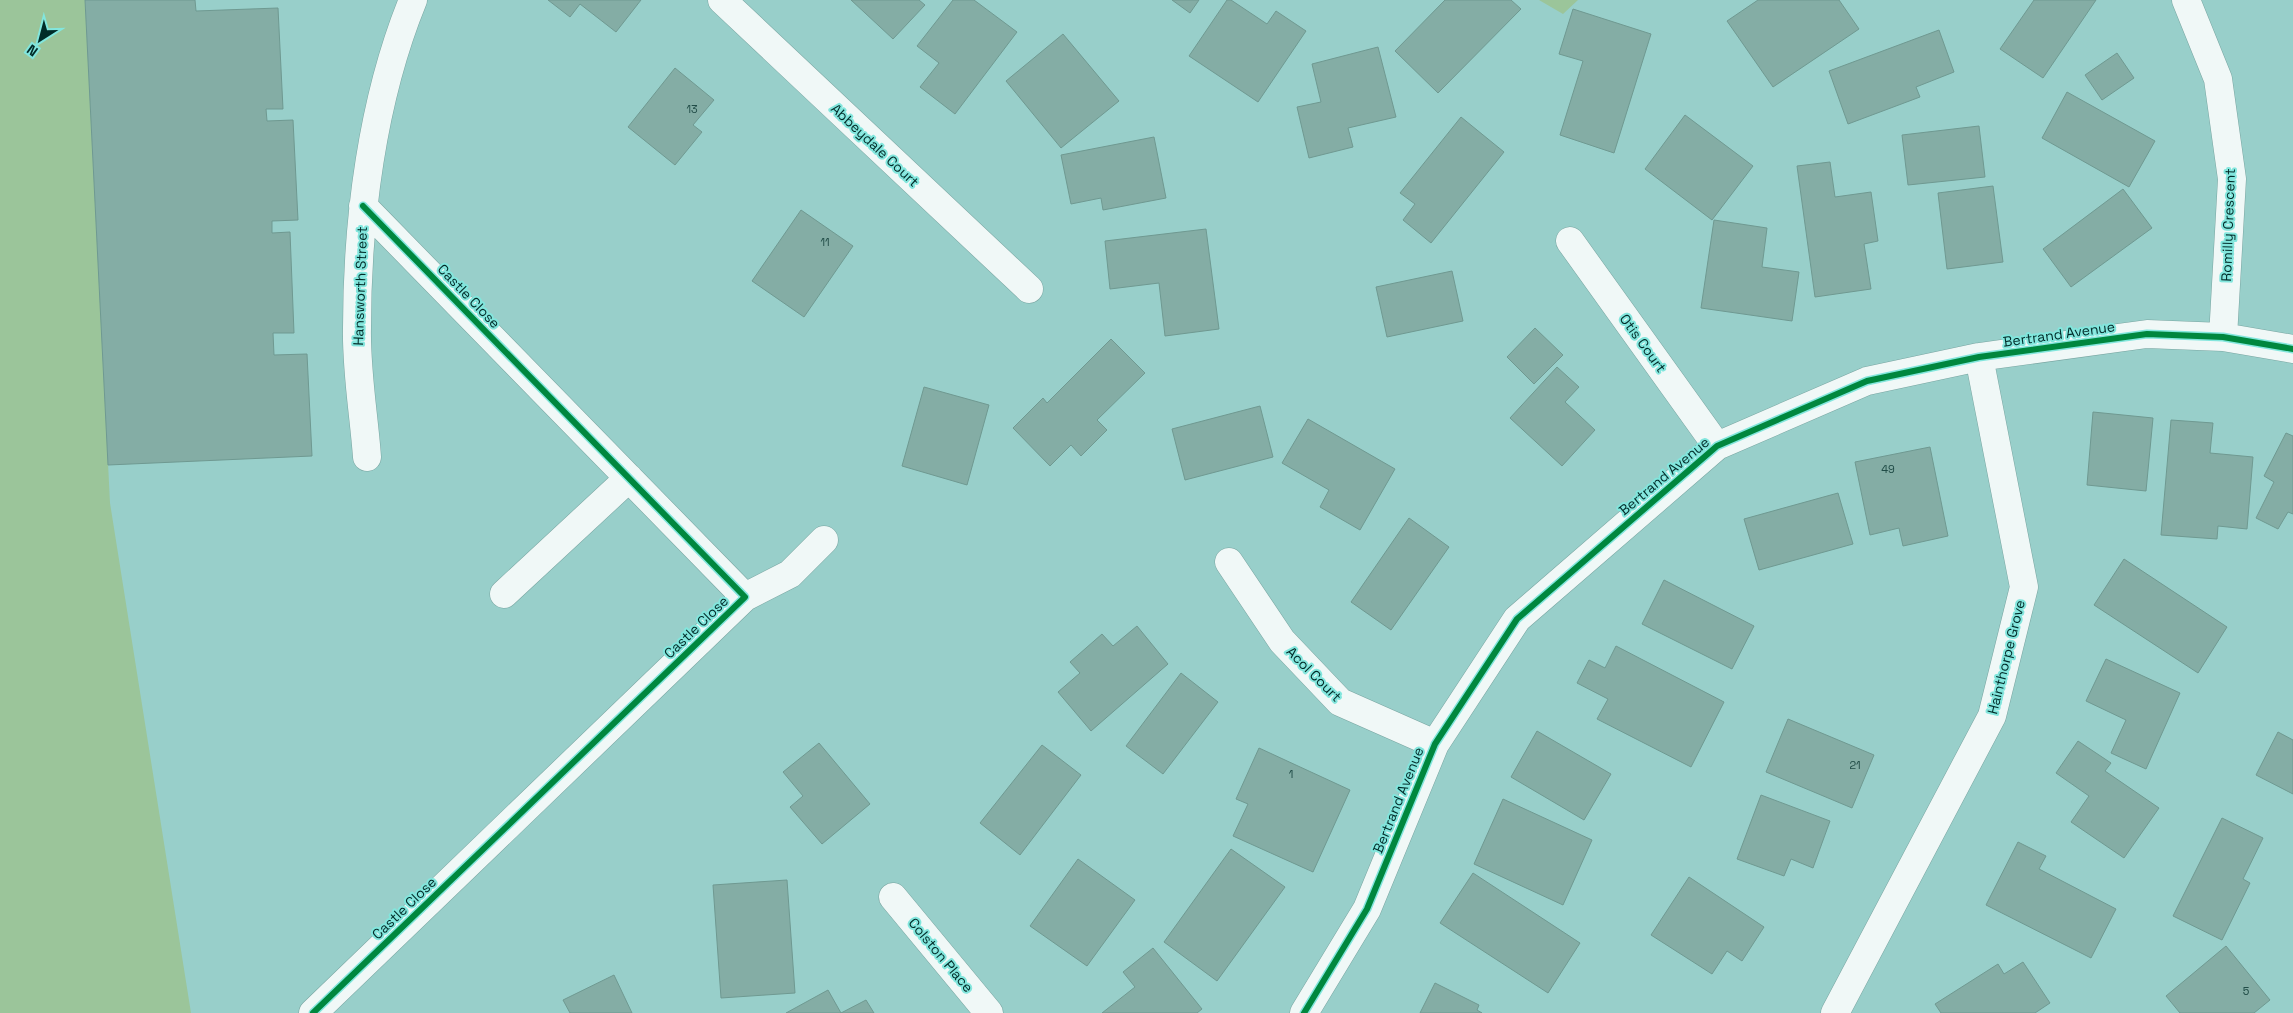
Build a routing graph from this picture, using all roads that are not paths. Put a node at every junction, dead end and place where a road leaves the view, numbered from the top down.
1 (413, 0) edge
2 (722, 0) edge
3 (2186, 0) edge
4 (363, 206) junction
5 (1570, 241) dead end
6 (1029, 289) dead end
7 (2223, 337) junction
8 (2293, 349) edge
9 (1979, 357) junction
10 (1716, 446) junction
11 (367, 457) dead end
12 (629, 478) junction
13 (824, 540) dead end
14 (1229, 562) dead end
15 (504, 594) dead end
16 (745, 597) junction
17 (1435, 744) junction
18 (893, 897) dead end
19 (313, 1013) edge
20 (989, 1013) edge
21 (1304, 1013) edge
22 (1836, 1013) edge

1 - 4 street, Hansworth Street
2 - 6 street, Abbeydale Court
3 - 7 street, Romilly Crescent
4 - 11 street, Hansworth Street
4 - 12 street, Castle Close
5 - 10 street, Otis Court
7 - 8 street, Bertrand Avenue
7 - 9 street, Bertrand Avenue
9 - 10 street, Bertrand Avenue
9 - 22 street, Hainthorpe Grove
10 - 17 street, Bertrand Avenue
12 - 15 street
12 - 16 street, Castle Close
13 - 16 street
14 - 17 street, Acol Court
16 - 19 street, Castle Close
17 - 21 street, Bertrand Avenue
18 - 20 street, Colston Place

